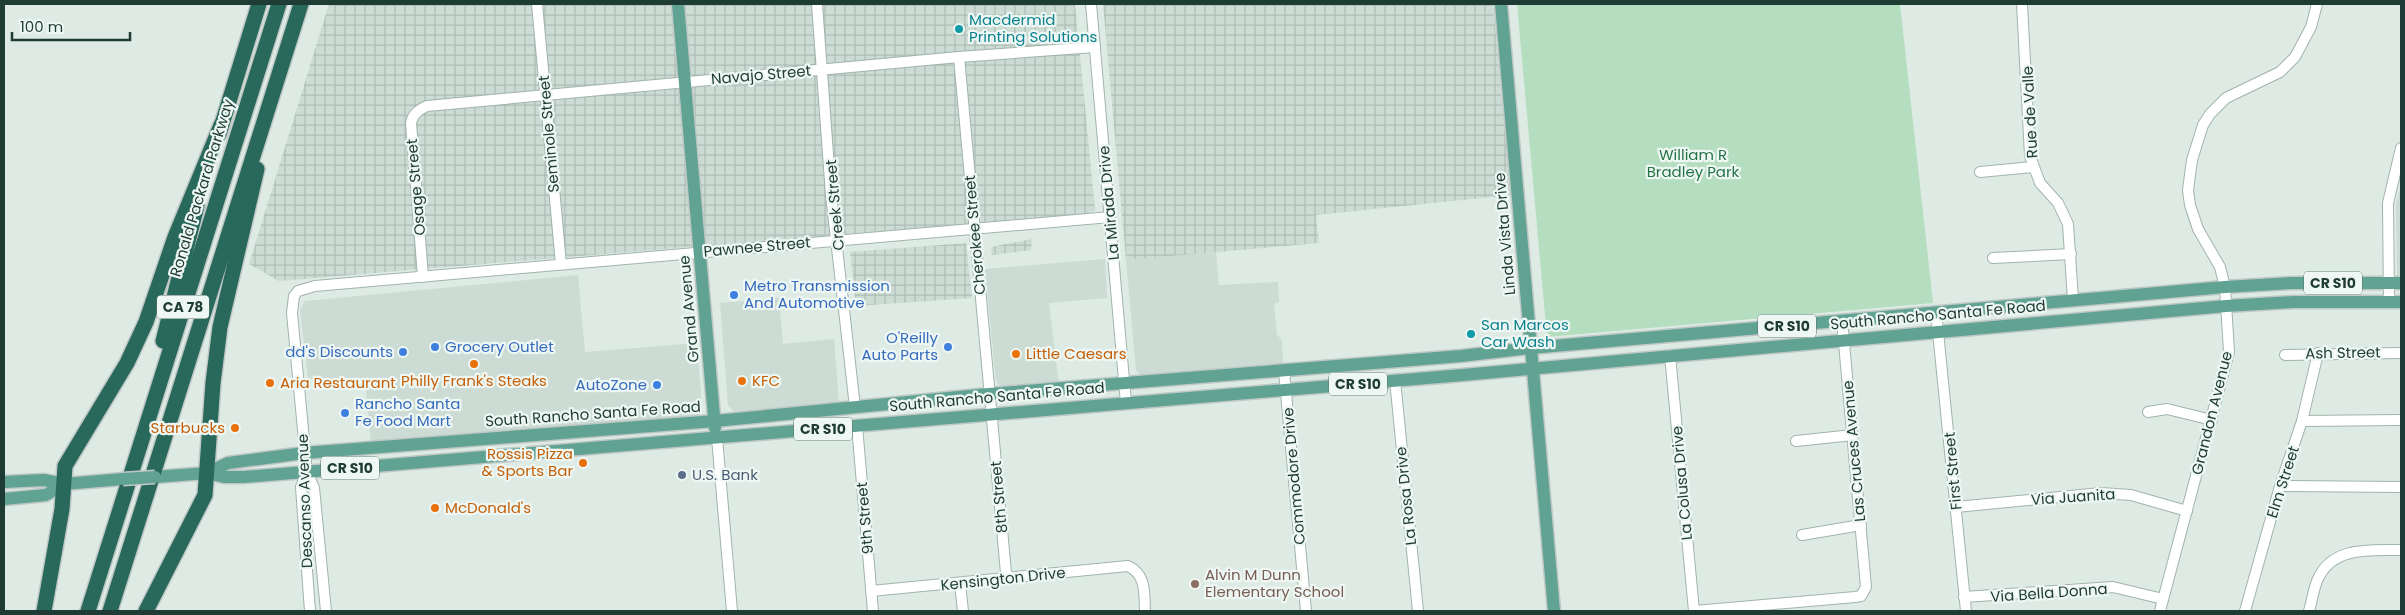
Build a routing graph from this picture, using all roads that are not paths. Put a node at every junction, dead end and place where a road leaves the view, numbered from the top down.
1 (259, 4) edge
2 (279, 4) edge
3 (300, 4) edge
4 (537, 4) edge
5 (678, 4) edge
6 (817, 4) edge
7 (1091, 4) edge
8 (1501, 4) edge
9 (2022, 4) edge
10 (2316, 4) edge
11 (1095, 47) junction
12 (958, 57) junction
13 (282, 63) junction
14 (823, 69) junction
15 (685, 82) junction
16 (546, 95) junction
17 (427, 106) joint
18 (221, 125) junction
19 (2401, 148) edge
20 (2033, 167) junction
21 (1980, 172) dead end
22 (1110, 218) junction
23 (975, 228) junction
24 (838, 240) junction
25 (701, 252) junction
26 (2071, 254) junction
27 (1993, 258) dead end
28 (560, 264) junction
29 (423, 277) junction
30 (2395, 283) edge
31 (315, 286) joint
32 (2224, 287) junction
33 (2073, 300) junction
34 (2395, 302) edge
35 (2226, 306) junction
36 (1936, 312) junction
37 (1842, 321) junction
38 (1938, 331) junction
39 (1844, 340) junction
40 (1531, 348) junction
41 (2318, 353) junction
42 (2401, 353) edge
43 (2285, 354) dead end
44 (1670, 355) junction
45 (1533, 367) junction
46 (1284, 371) junction
47 (1395, 380) junction
48 (1125, 384) junction
49 (1286, 390) junction
50 (990, 394) junction
51 (1126, 403) junction
52 (855, 407) junction
53 (2148, 412) dead end
54 (991, 413) junction
55 (2212, 420) junction
56 (2401, 420) edge
57 (714, 421) junction
58 (2302, 421) junction
59 (857, 426) junction
60 (621, 428) junction
61 (1853, 435) junction
62 (716, 438) junction
63 (1796, 440) dead end
64 (596, 448) junction
65 (304, 453) junction
66 (137, 454) junction
67 (306, 472) junction
68 (207, 473) junction
69 (4, 482) edge
70 (64, 484) junction
71 (2280, 486) junction
72 (2401, 487) edge
73 (4, 499) edge
74 (1956, 507) junction
75 (2187, 511) junction
76 (1861, 524) junction
77 (1802, 535) dead end
78 (2401, 550) edge
79 (1011, 578) junction
80 (960, 584) junction
81 (872, 591) junction
82 (1964, 597) junction
83 (2163, 599) junction
84 (44, 611) edge
85 (88, 611) edge
86 (110, 611) edge
87 (146, 611) edge
88 (310, 611) edge
89 (326, 611) edge
90 (732, 611) edge
91 (873, 611) edge
92 (963, 611) edge
93 (1145, 611) edge
94 (1306, 611) edge
95 (1418, 611) edge
96 (1554, 611) edge
97 (1694, 611) edge
98 (1966, 611) edge
99 (2160, 611) edge
100 (2245, 611) edge
101 (2309, 611) edge

1 - 18 highway
2 - 66 highway, Ronald Packard Parkway / CA 78
3 - 13 highway, CA 78
4 - 16 street, Seminole Street
5 - 15 main road, Grand Avenue
6 - 14 street, Creek Street
7 - 11 street, La Mirada Drive
8 - 40 main road, Linda Vista Drive
9 - 20 street, Rue de Valle
10 - 32 street, Grandon Avenue
11 - 12 street, Navajo Street
11 - 22 street, La Mirada Drive
12 - 14 street, Navajo Street
12 - 23 street, Cherokee Street
13 - 68 highway
13 - 86 highway, CA 78
14 - 15 street, Navajo Street
14 - 24 street, Creek Street
15 - 16 street, Navajo Street
15 - 25 main road, Grand Avenue
16 - 17 street, Navajo Street
16 - 28 street, Seminole Street
17 - 29 street, Osage Street
18 - 66 highway
18 - 70 highway
19 - 30 street
20 - 21 street
20 - 26 street, Rue de Valle
22 - 23 street, Pawnee Street
22 - 48 street, La Mirada Drive
23 - 24 street, Pawnee Street
23 - 50 street, Cherokee Street
24 - 25 street, Pawnee Street
24 - 52 street, Creek Street
25 - 28 street, Pawnee Street
25 - 57 main road, Grand Avenue
26 - 27 street
26 - 33 street, Rue de Valle
28 - 29 street, Pawnee Street
29 - 31 street, Pawnee Street
30 - 32 main road, South Rancho Santa Fe Road / CR S10
30 - 34 street
31 - 65 street, Descanso Avenue
32 - 33 main road, South Rancho Santa Fe Road / CR S10
32 - 35 street, Grandon Avenue
33 - 36 main road, South Rancho Santa Fe Road / CR S10
34 - 35 main road, South Rancho Santa Fe Road / CR S10
35 - 38 main road, South Rancho Santa Fe Road / CR S10
35 - 55 street, Grandon Avenue
36 - 37 main road, South Rancho Santa Fe Road / CR S10
36 - 38 street, First Street
37 - 39 street, Las Cruces Avenue
37 - 40 main road, South Rancho Santa Fe Road / CR S10
38 - 39 main road, South Rancho Santa Fe Road / CR S10
38 - 74 street, First Street
39 - 44 main road, South Rancho Santa Fe Road / CR S10
39 - 61 street, Las Cruces Avenue
40 - 45 main road, Linda Vista Drive
40 - 46 main road, South Rancho Santa Fe Road / CR S10
41 - 42 street, Ash Street
41 - 43 street, Ash Street
41 - 58 street, Elm Street
44 - 45 main road, South Rancho Santa Fe Road / CR S10
44 - 97 street, La Colusa Drive
45 - 47 main road, South Rancho Santa Fe Road / CR S10
45 - 96 main road, Linda Vista Drive
46 - 48 main road, South Rancho Santa Fe Road / CR S10
46 - 49 street, Commodore Drive
47 - 49 main road, South Rancho Santa Fe Road / CR S10
47 - 95 street, La Rosa Drive
48 - 50 main road, South Rancho Santa Fe Road / CR S10
48 - 51 street, La Mirada Drive
49 - 51 main road, South Rancho Santa Fe Road / CR S10
49 - 94 street, Commodore Drive
50 - 52 main road, South Rancho Santa Fe Road / CR S10
50 - 54 street, Cherokee Street
51 - 54 main road, South Rancho Santa Fe Road / CR S10
52 - 57 main road, South Rancho Santa Fe Road / CR S10
53 - 55 street
54 - 59 main road, South Rancho Santa Fe Road / CR S10
54 - 79 street, 8th Street
55 - 75 street, Grandon Avenue
56 - 58 street
57 - 60 main road, South Rancho Santa Fe Road / CR S10
57 - 62 main road, Grand Avenue
58 - 71 street, Elm Street
59 - 62 main road, South Rancho Santa Fe Road / CR S10
59 - 81 street, 9th Street
60 - 64 main road
60 - 65 main road, South Rancho Santa Fe Road / CR S10
61 - 63 street
61 - 76 street, Las Cruces Avenue
62 - 64 main road, South Rancho Santa Fe Road / CR S10
62 - 90 street, Grand Avenue
64 - 67 main road, South Rancho Santa Fe Road / CR S10
65 - 67 street, Descanso Avenue
65 - 68 main road, South Rancho Santa Fe Road / CR S10
66 - 85 highway, Ronald Packard Parkway / CA 78
67 - 68 main road, South Rancho Santa Fe Road / CR S10
67 - 88 street, Descanso Avenue
67 - 89 street
68 - 70 main road, CR S10, bridge
68 - 87 highway
69 - 70 main road, CR S10
70 - 73 main road, CR S10
70 - 84 highway
71 - 72 street
71 - 100 street, Elm Street
74 - 75 street, Via Juanita
74 - 82 street, First Street
75 - 83 street, Grandon Avenue
76 - 77 street
76 - 97 street, Las Cruces Avenue
78 - 101 street
79 - 80 street, Kensington Drive
79 - 93 street, Kensington Drive
80 - 81 street, Kensington Drive
80 - 92 street
81 - 91 street, 9th Street
82 - 83 street, Via Bella Donna
82 - 98 street, First Street
83 - 99 street, Grandon Avenue

